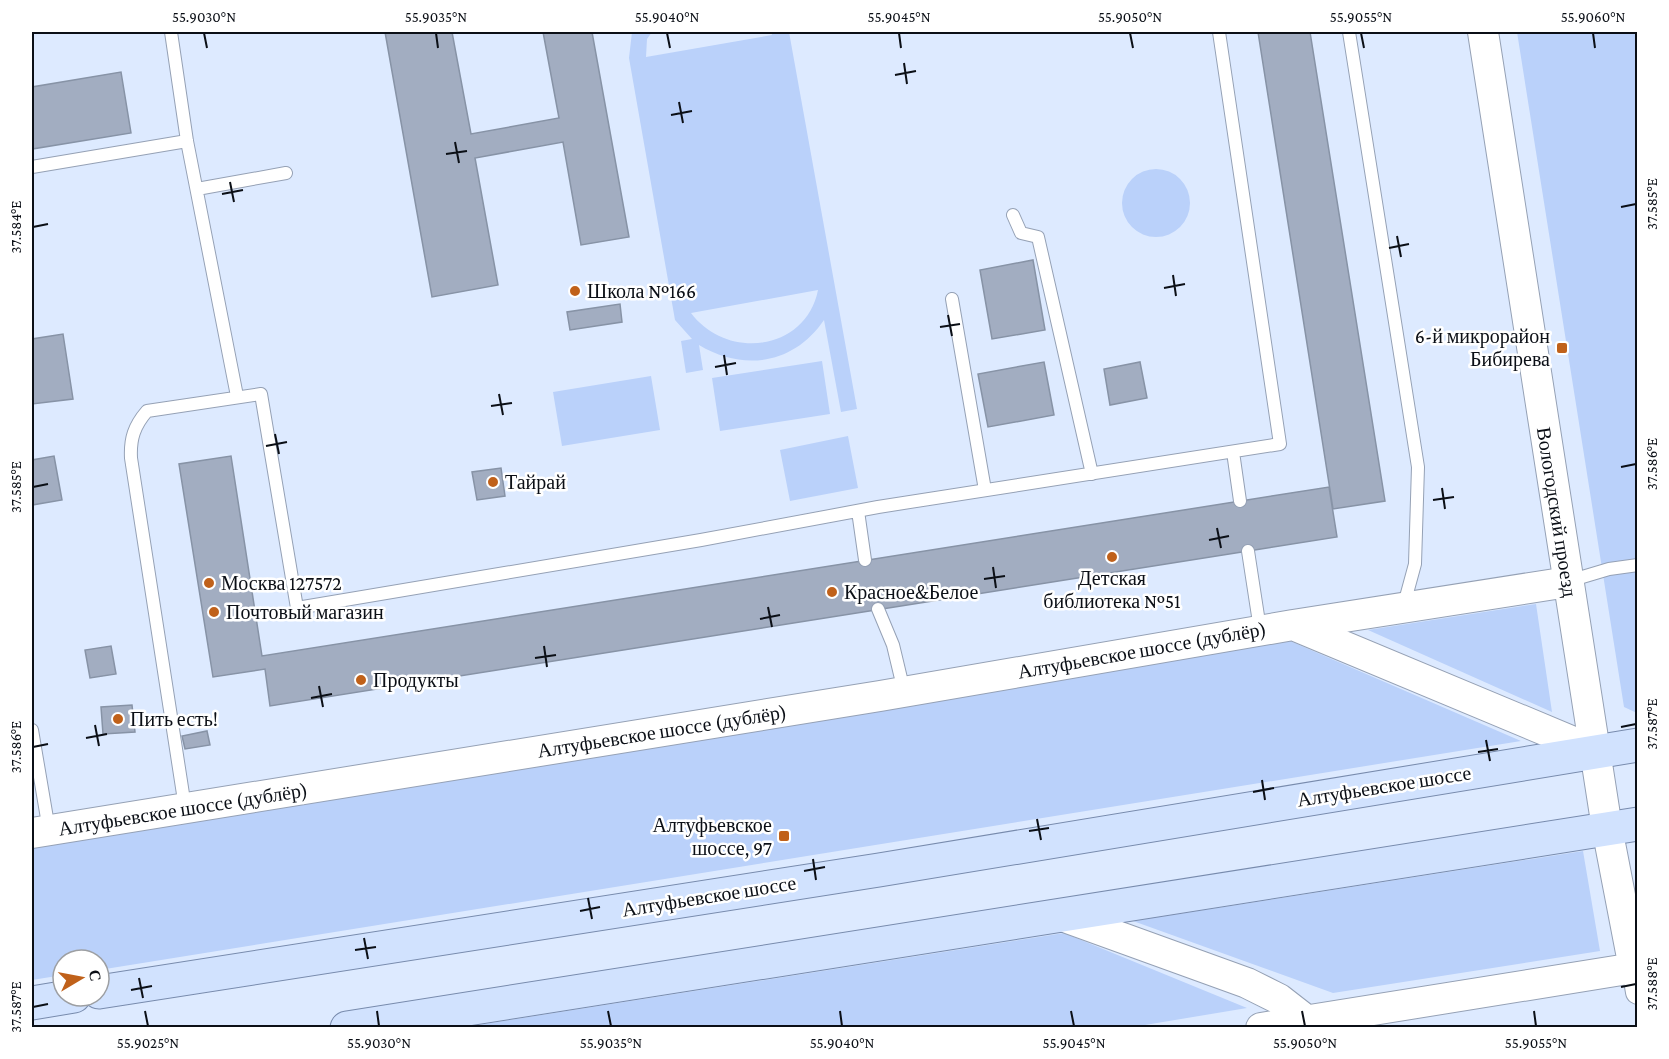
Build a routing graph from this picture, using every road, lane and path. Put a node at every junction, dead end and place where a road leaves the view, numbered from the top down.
1 (171, 32) edge
2 (1219, 32) edge
3 (1349, 32) edge
4 (1483, 32) edge
5 (187, 141) junction
6 (32, 166) edge
7 (286, 173) dead end
8 (197, 189) junction
9 (1013, 215) dead end
10 (952, 299) dead end
11 (237, 396) junction
12 (1233, 452) junction
13 (1092, 474) junction
14 (985, 490) junction
15 (1240, 501) dead end
16 (858, 511) junction
17 (1248, 551) dead end
18 (865, 560) dead end
19 (1638, 565) edge
20 (1568, 582) junction
21 (1403, 608) junction
22 (878, 609) dead end
23 (1293, 625) junction
24 (1260, 630) junction
25 (904, 691) junction
26 (32, 730) edge
27 (1638, 745) edge
28 (1595, 751) junction
29 (185, 809) junction
30 (1622, 826) edge
31 (40, 831) edge
32 (1059, 915) junction
33 (1636, 975) edge
34 (111, 990) edge
35 (51, 1000) edge
36 (32, 1003) edge
37 (1307, 1024) edge
38 (347, 1028) edge
39 (1261, 1028) edge

1 - 5 lane
2 - 12 lane
3 - 21 lane
4 - 20 street, Вологодский проезд
5 - 6 lane
5 - 8 lane
7 - 8 lane
8 - 11 lane
9 - 13 lane
10 - 14 lane
11 - 16 lane
11 - 29 lane
12 - 13 lane
12 - 15 lane
13 - 14 lane
14 - 16 lane
16 - 18 lane
17 - 24 lane
19 - 20 lane
20 - 21 street, Алтуфьевское шоссе (дублёр)
20 - 28 street, Вологодский проезд
21 - 23 street, Алтуфьевское шоссе (дублёр)
22 - 25 lane
23 - 24 street, Алтуфьевское шоссе (дублёр)
23 - 28 street, Алтуфьевское шоссе (дублёр)
24 - 25 street, Алтуфьевское шоссе (дублёр)
25 - 29 street, Алтуфьевское шоссе (дублёр)
26 - 31 lane
27 - 28 main road, Алтуфьевское шоссе
28 - 30 street, Вологодский проезд
28 - 34 main road, Алтуфьевское шоссе
29 - 31 street, Алтуфьевское шоссе (дублёр)
30 - 32 main road
30 - 33 street, Вологодский проезд
32 - 37 street
32 - 38 main road
33 - 37 street
35 - 36 main road
37 - 39 street

